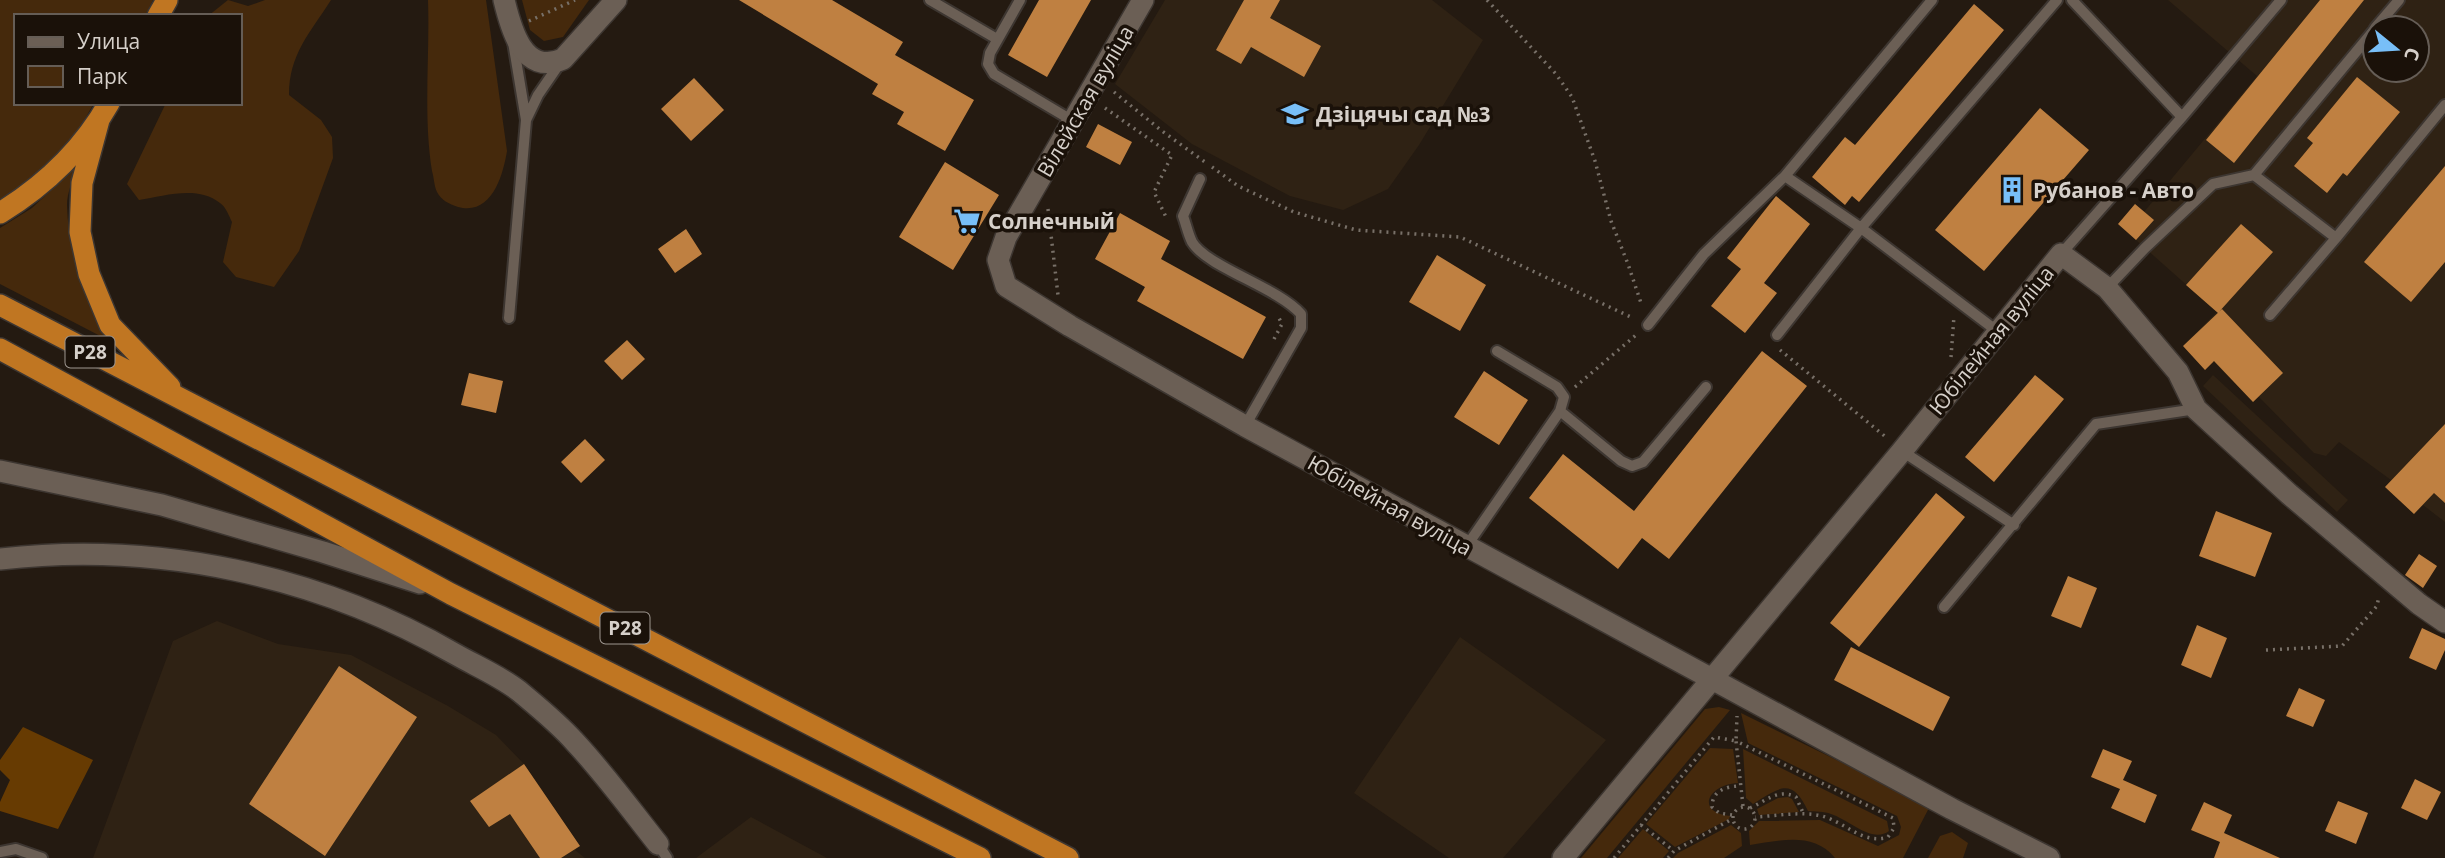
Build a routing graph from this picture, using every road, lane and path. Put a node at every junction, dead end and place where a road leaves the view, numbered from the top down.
1 (505, 0) edge
2 (575, 0) edge
3 (600, 0) edge
4 (616, 0) edge
5 (930, 0) edge
6 (1020, 0) edge
7 (1143, 0) edge
8 (1487, 0) edge
9 (1932, 0) edge
10 (2057, 0) edge
11 (2071, 0) edge
12 (2281, 0) edge
13 (2399, 0) edge
14 (2387, 14) edge
15 (511, 29) junction
16 (588, 30) junction
17 (997, 39) junction
18 (2361, 45) edge
19 (563, 59) junction
20 (1092, 88) junction
21 (2445, 105) edge
22 (104, 111) edge
23 (2182, 117) junction
24 (526, 120) junction
25 (1073, 121) junction
26 (1044, 172) junction
27 (2254, 175) junction
28 (1785, 176) junction
29 (1200, 179) dead end
30 (0, 213) edge
31 (1171, 226) dead end
32 (1861, 228) junction
33 (2336, 238) junction
34 (2061, 254) junction
35 (2107, 288) junction
36 (1955, 300) junction
37 (0, 305) edge
38 (1278, 313) dead end
39 (2270, 315) dead end
40 (509, 318) dead end
41 (1648, 325) junction
42 (1070, 326) junction
43 (1997, 331) junction
44 (1777, 335) dead end
45 (0, 349) edge
46 (1269, 349) dead end
47 (1780, 350) dead end
48 (1497, 351) dead end
49 (1706, 387) dead end
50 (1949, 391) junction
51 (1564, 397) junction
52 (181, 399) junction
53 (2196, 409) junction
54 (1560, 411) junction
55 (1245, 426) junction
56 (1902, 451) junction
57 (0, 471) edge
58 (2014, 526) junction
59 (1466, 547) junction
60 (0, 559) edge
61 (2385, 573) junction
62 (452, 594) junction
63 (1944, 607) dead end
64 (2445, 622) edge
65 (2266, 650) dead end
66 (1712, 678) junction
67 (1736, 741) junction
68 (1741, 786) junction
69 (1743, 806) junction
70 (1750, 808) junction
71 (1804, 815) junction
72 (1732, 817) junction
73 (1755, 817) junction
74 (1641, 825) junction
75 (1674, 851) junction
76 (0, 852) edge
77 (659, 853) edge
78 (42, 858) edge
79 (980, 858) edge
80 (1068, 858) edge
81 (1563, 858) edge
82 (1614, 858) edge
83 (1668, 858) edge
84 (2049, 858) edge

1 - 15 street
2 - 15 path
3 - 16 street
4 - 16 street
5 - 17 lane
6 - 17 lane
7 - 20 street, Вілейская вуліца
8 - 41 path
9 - 28 lane
10 - 32 lane
11 - 23 lane
12 - 23 lane
13 - 14 lane
15 - 19 street
15 - 24 lane
16 - 19 street
17 - 25 lane
18 - 27 lane
19 - 24 lane
20 - 25 street, Вілейская вуліца
20 - 31 path
20 - 41 path
21 - 33 lane
22 - 30 highway
22 - 52 highway
23 - 34 lane
24 - 40 lane
25 - 26 street, Вілейская вуліца
26 - 42 path
26 - 42 street, Вілейская вуліца
27 - 33 lane
27 - 35 lane
28 - 32 lane
28 - 41 lane
29 - 55 lane
32 - 36 lane
32 - 44 lane
33 - 39 lane
34 - 35 street, Юбілейная вуліца
34 - 43 street, Юбілейная вуліца
35 - 53 street, Юбілейная вуліца
36 - 43 lane
36 - 50 path
37 - 52 highway, Р28
38 - 46 path
41 - 51 path
42 - 55 street, Юбілейная вуліца
43 - 50 street, Юбілейная вуліца
45 - 62 highway, Р28
47 - 56 path
48 - 51 lane
49 - 54 lane
50 - 56 street, Юбілейная вуліца
51 - 54 lane
52 - 80 highway, Р28
53 - 58 lane
53 - 61 street, Юбілейная вуліца
54 - 59 lane
55 - 59 street, Юбілейная вуліца
56 - 58 lane
56 - 66 street, Юбілейная вуліца
57 - 62 street
58 - 63 lane
59 - 66 street, Юбілейная вуліца
60 - 77 street
61 - 64 street, Юбілейная вуліца
61 - 65 path
62 - 79 highway, Р28
66 - 81 street
66 - 84 street, Юбілейная вуліца
67 - 68 path
67 - 71 path
67 - 74 path
68 - 69 path
68 - 72 path
69 - 70 path
69 - 72 path
70 - 71 path
70 - 73 path
71 - 73 path
72 - 73 path
72 - 75 path
74 - 75 path
74 - 82 path
75 - 83 path
76 - 78 lane

